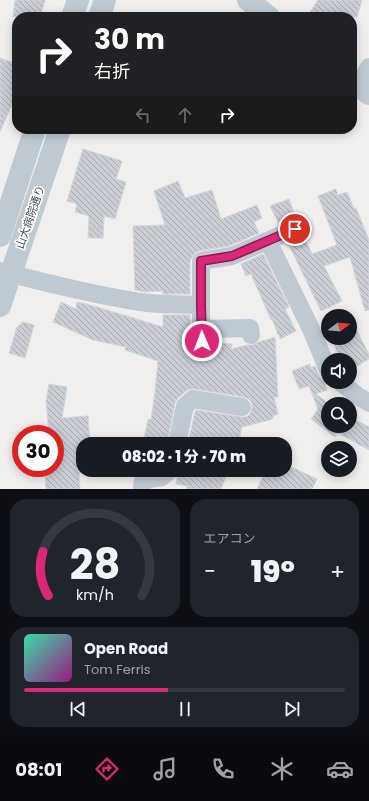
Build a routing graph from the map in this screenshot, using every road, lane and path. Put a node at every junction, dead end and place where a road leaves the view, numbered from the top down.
1 (78, 0) edge
2 (105, 0) edge
3 (248, 0) edge
4 (74, 12) edge
5 (101, 12) edge
6 (263, 12) edge
7 (33, 134) edge
8 (58, 134) edge
9 (295, 229) dead end
10 (0, 236) edge
11 (268, 241) junction
12 (5, 273) edge
13 (0, 306) edge
14 (201, 306) junction
15 (251, 335) dead end
16 (321, 354) edge
17 (349, 389) edge
18 (369, 403) edge
19 (242, 407) dead end
20 (178, 437) edge
21 (162, 477) edge
22 (142, 489) edge

1 - 4 street
2 - 5 street
3 - 6 street
7 - 10 street, 山大病院通り
8 - 12 street, 山大病院通り
9 - 11 street
11 - 14 street
11 - 16 street
12 - 13 street, 山大病院通り
12 - 14 street
14 - 15 street
17 - 18 street
19 - 20 street
21 - 22 street

